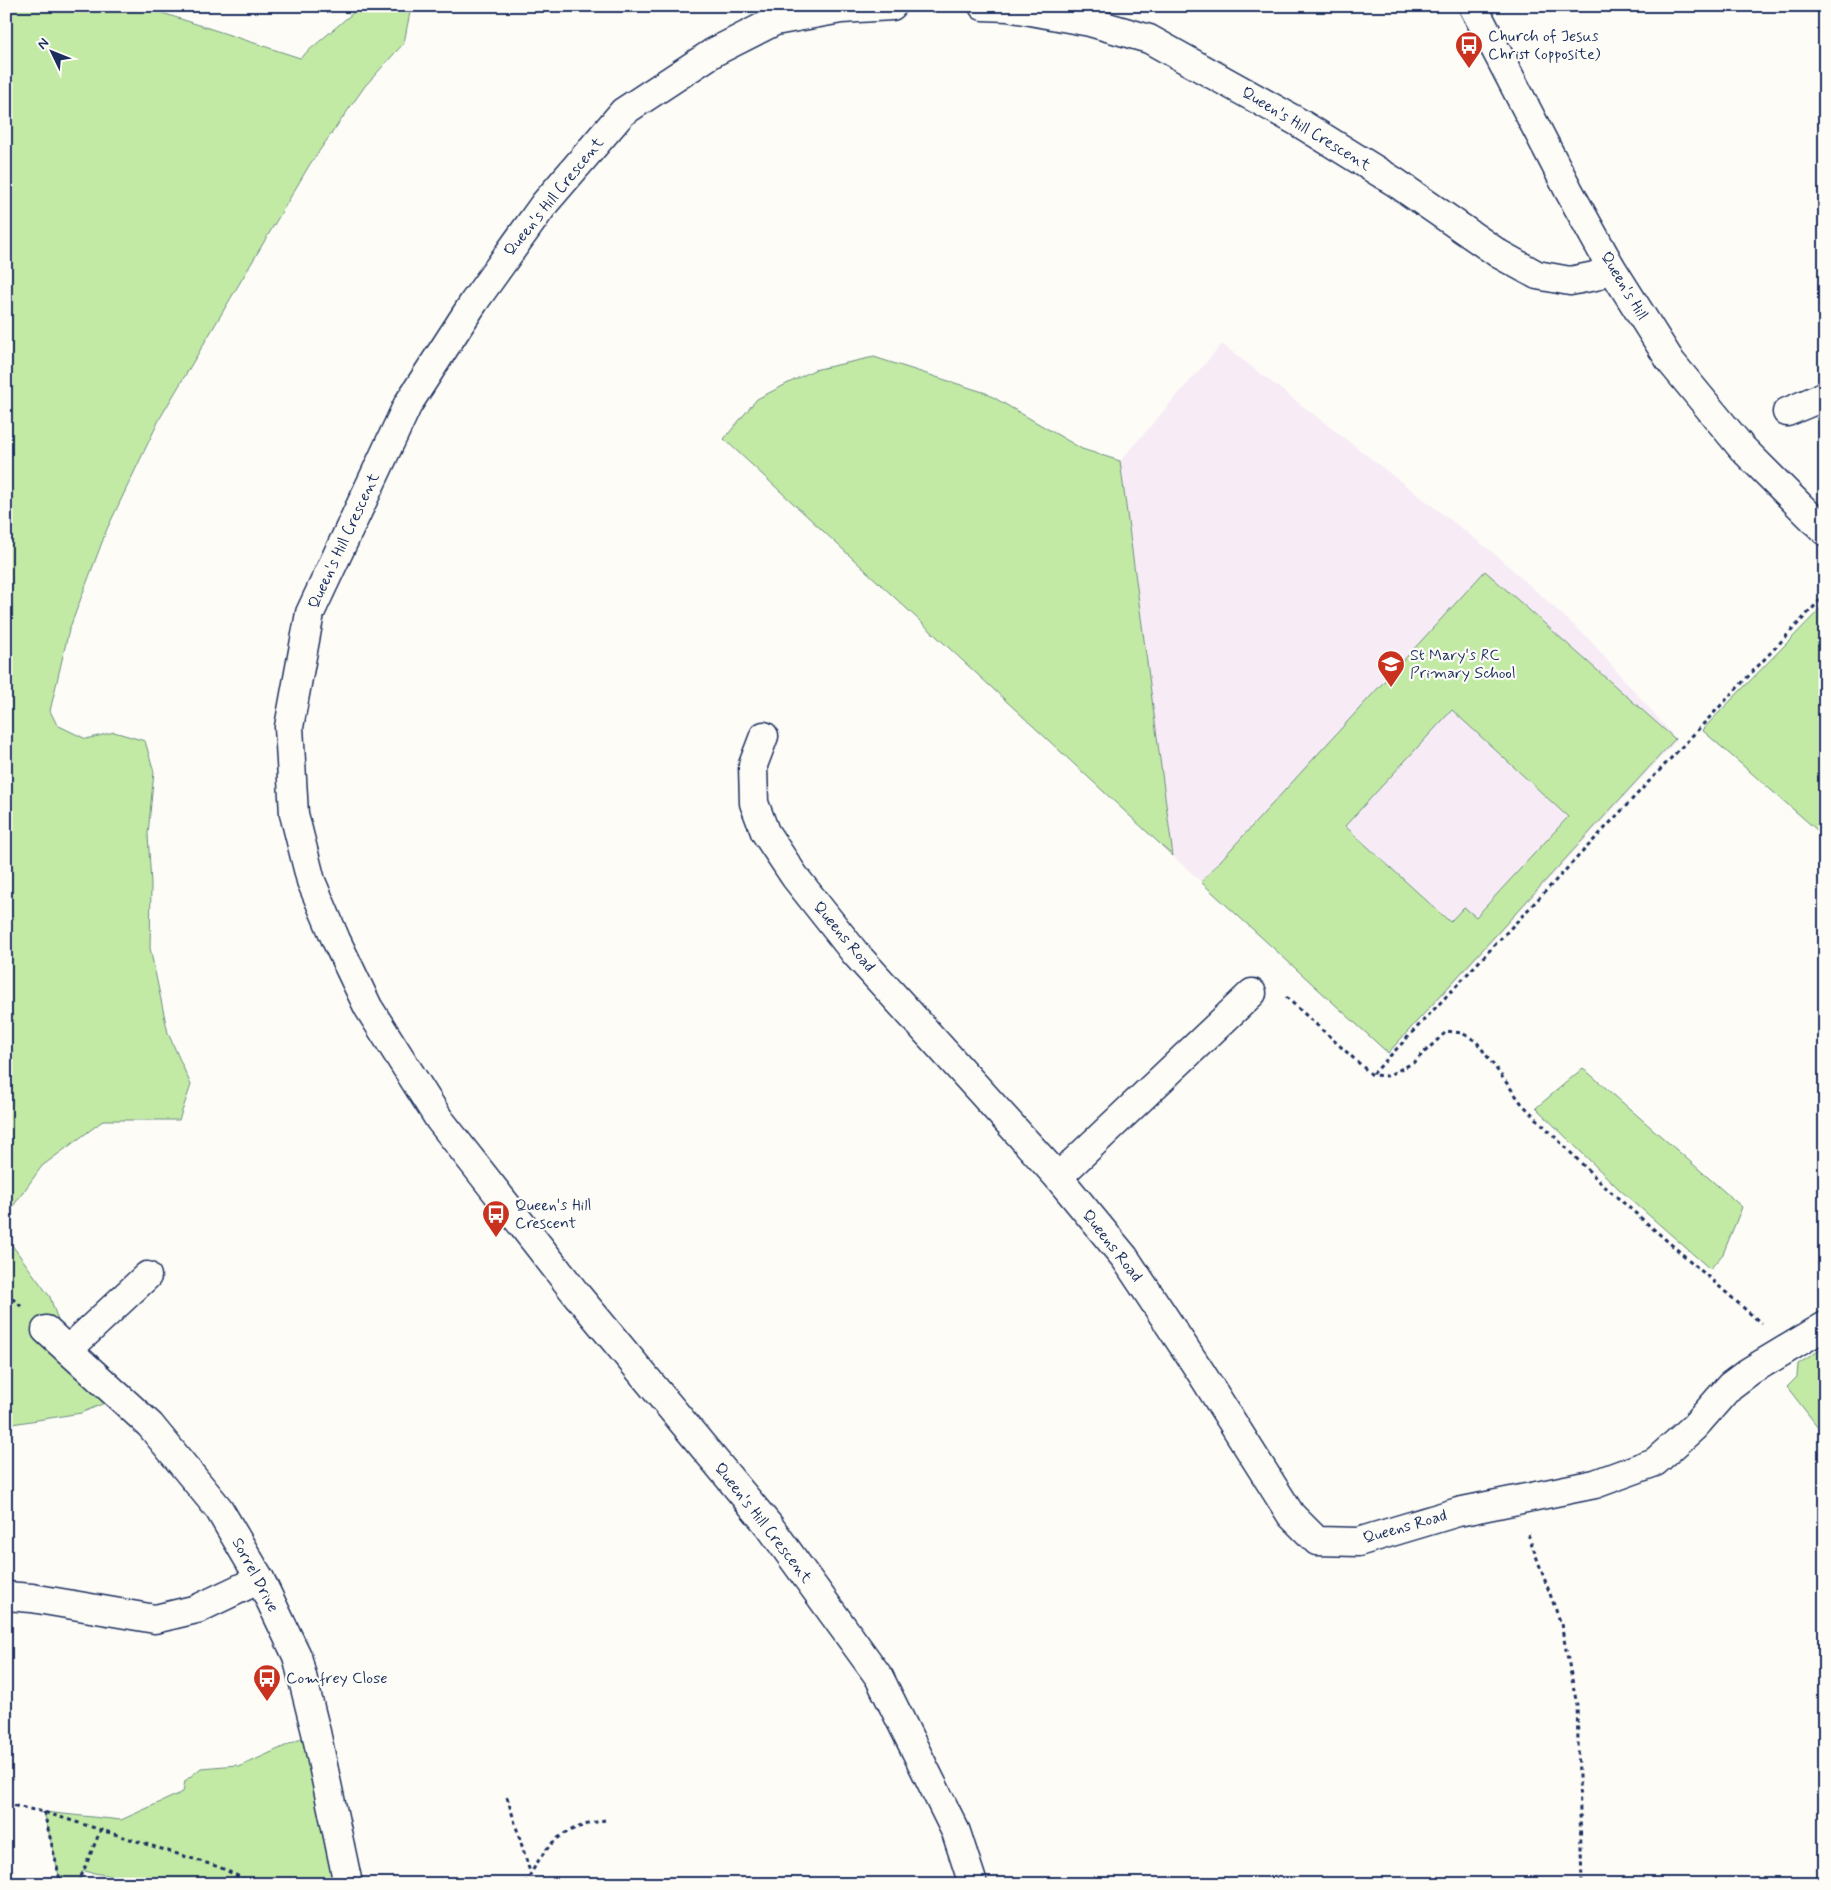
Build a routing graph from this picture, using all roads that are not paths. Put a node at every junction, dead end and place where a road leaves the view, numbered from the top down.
1 (892, 6) edge
2 (983, 6) edge
3 (1473, 6) edge
4 (1611, 267) junction
5 (1825, 396) edge
6 (1788, 412) dead end
7 (1825, 531) edge
8 (764, 736) dead end
9 (1252, 993) road end
10 (1058, 1177) junction
11 (147, 1276) dead end
12 (1825, 1326) edge
13 (46, 1330) dead end
14 (68, 1350) junction
15 (260, 1579) junction
16 (6, 1596) edge
17 (348, 1884) edge
18 (972, 1884) edge

1 - 18 street, Queen's Hill Crescent
2 - 4 street, Queen's Hill Crescent
3 - 4 street, Queen's Hill
4 - 7 street, Queen's Hill
5 - 6 street
8 - 10 street, Queens Road
9 - 10 street
10 - 12 street, Queens Road
11 - 14 street
13 - 14 street, Sorrel Drive
14 - 15 street, Sorrel Drive
15 - 16 street
15 - 17 street, Sorrel Drive

